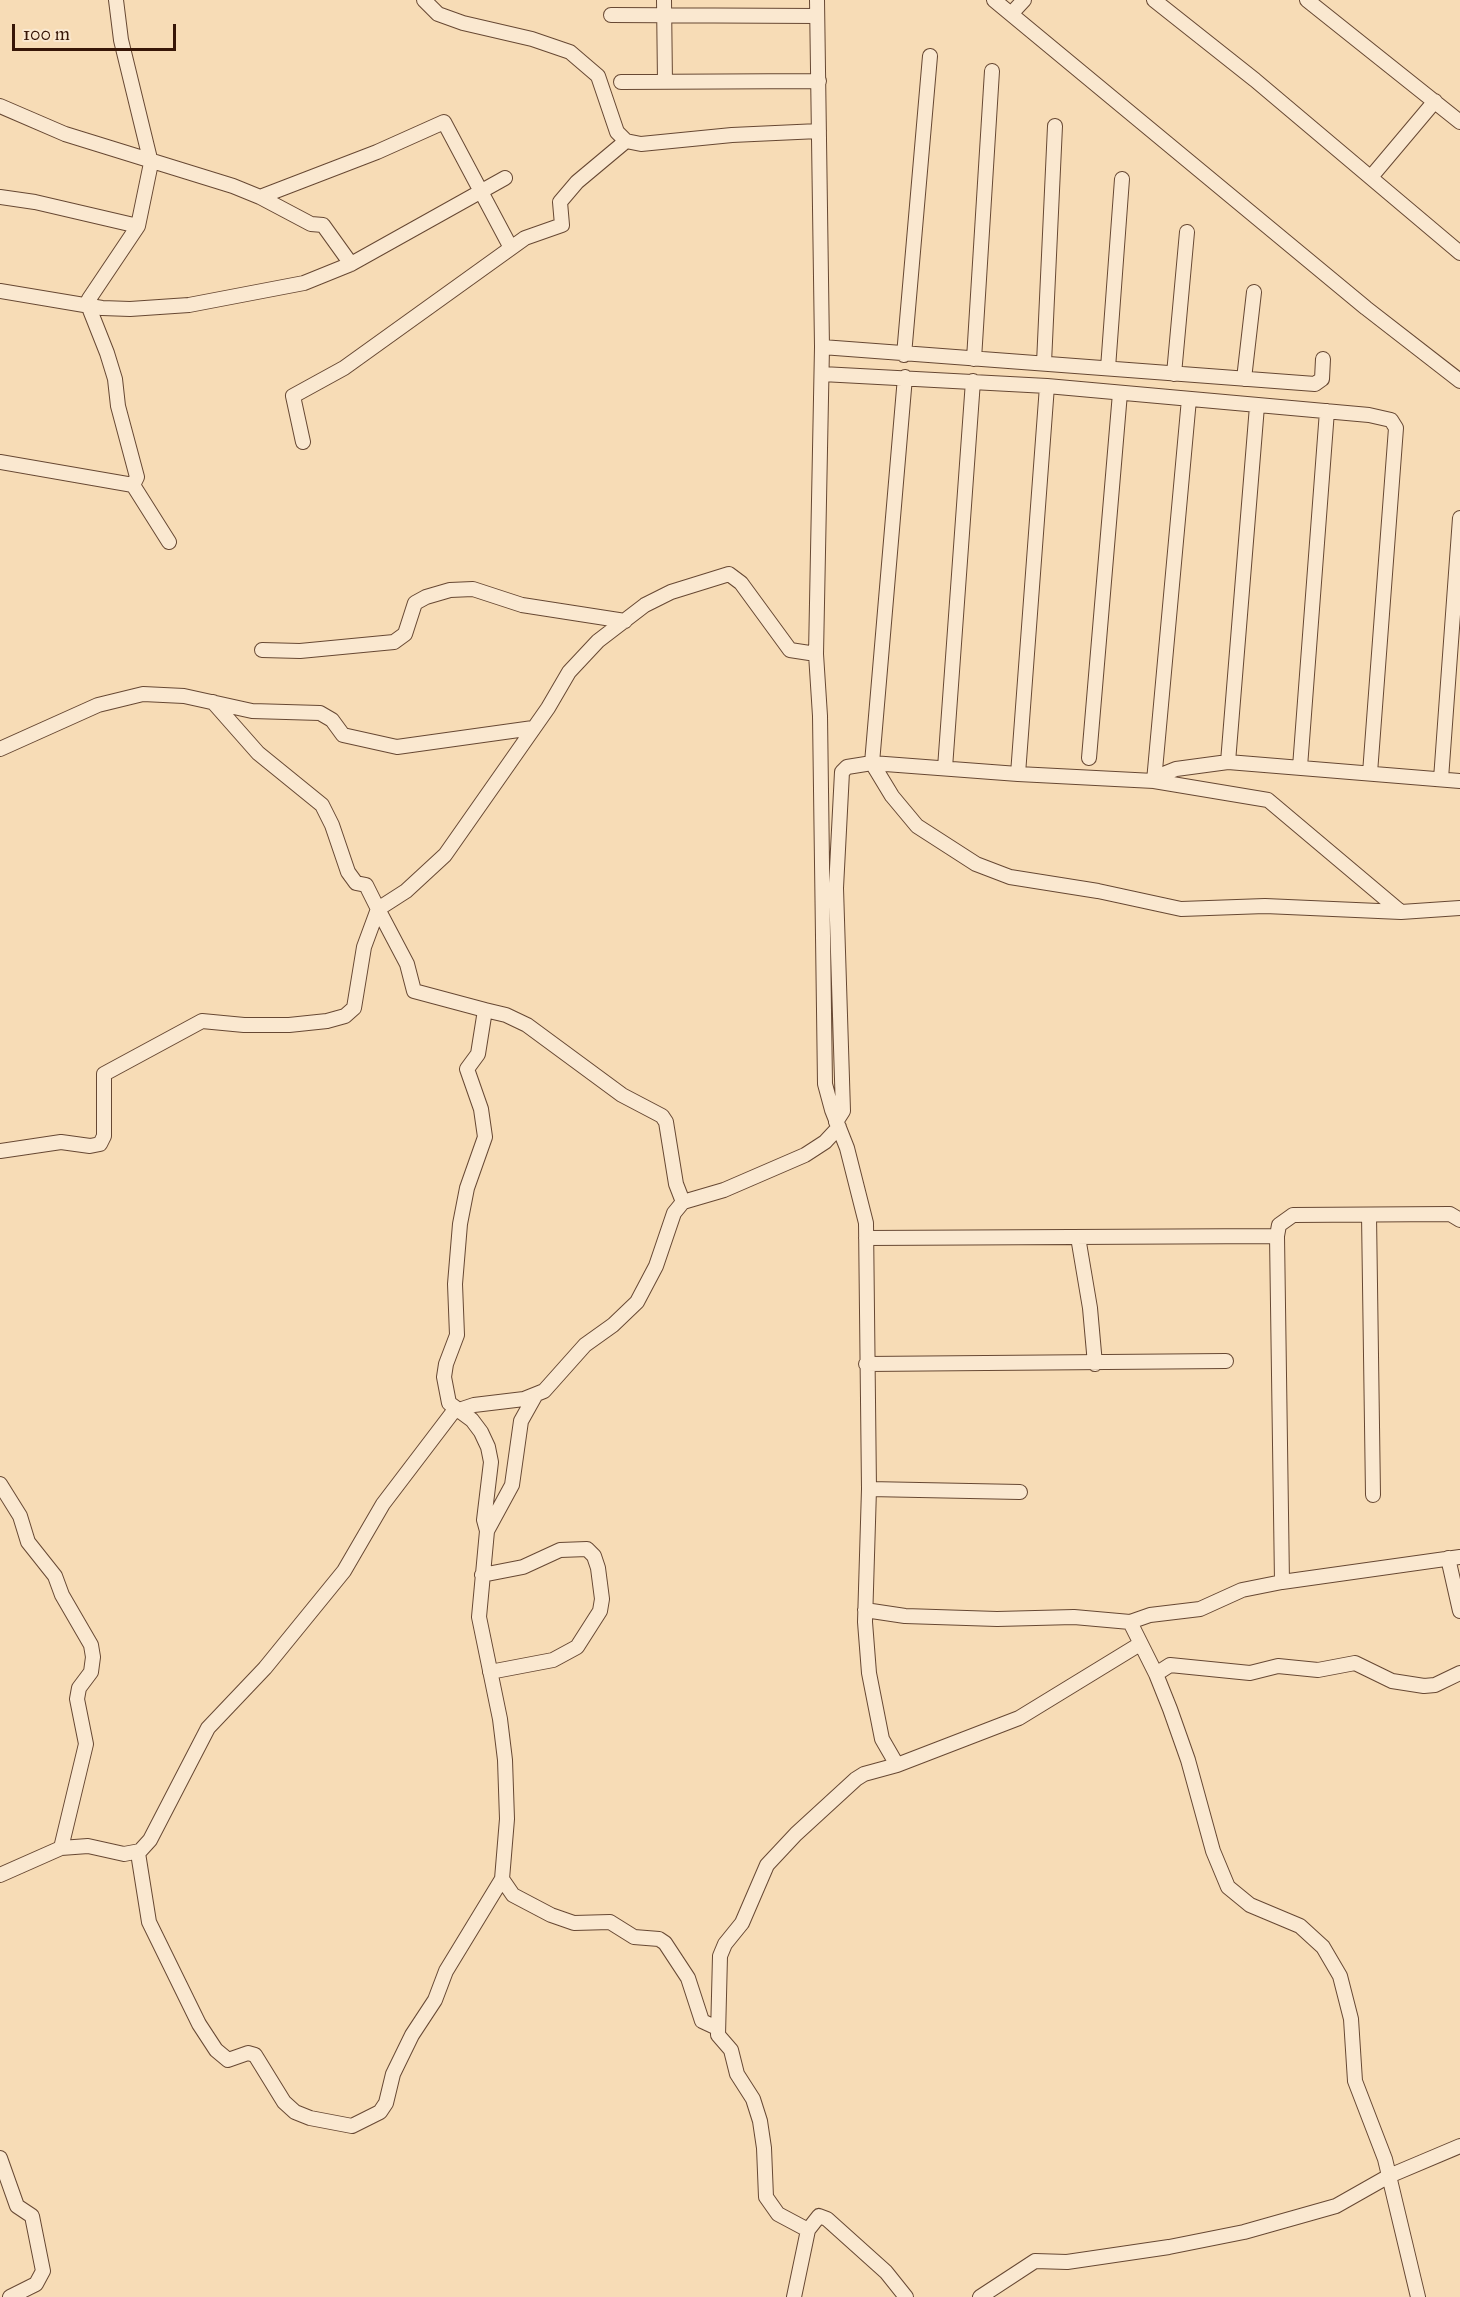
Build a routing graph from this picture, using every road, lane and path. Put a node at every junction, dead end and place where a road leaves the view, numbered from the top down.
1 (116, 0) edge
2 (424, 0) edge
3 (664, 0) edge
4 (817, 0) edge
5 (994, 0) edge
6 (1024, 0) edge
7 (1154, 0) edge
8 (1307, 0) edge
9 (1011, 14) junction
10 (611, 15) dead end
11 (664, 15) junction
12 (817, 16) junction
13 (930, 56) dead end
14 (992, 72) dead end
15 (819, 81) junction
16 (621, 82) dead end
17 (665, 82) junction
18 (1435, 101) junction
19 (0, 106) edge
20 (1460, 122) edge
21 (1055, 126) dead end
22 (819, 131) junction
23 (626, 141) junction
24 (151, 163) junction
25 (1371, 177) junction
26 (505, 178) dead end
27 (1122, 179) dead end
28 (483, 191) junction
29 (0, 197) edge
30 (260, 197) junction
31 (138, 226) junction
32 (1187, 232) dead end
33 (510, 248) junction
34 (1460, 253) edge
35 (351, 264) junction
36 (0, 291) edge
37 (1254, 292) dead end
38 (88, 305) junction
39 (822, 347) junction
40 (904, 355) junction
41 (974, 358) junction
42 (1323, 359) dead end
43 (1044, 363) junction
44 (1108, 368) junction
45 (822, 374) junction
46 (1174, 374) junction
47 (904, 377) junction
48 (1245, 379) junction
49 (973, 381) junction
50 (1460, 381) edge
51 (1047, 386) junction
52 (1120, 393) junction
53 (1189, 399) junction
54 (1257, 406) junction
55 (1327, 411) junction
56 (303, 442) dead end
57 (0, 462) edge
58 (133, 485) junction
59 (1460, 518) edge
60 (169, 542) dead end
61 (625, 621) junction
62 (262, 650) dead end
63 (816, 654) junction
64 (213, 702) junction
65 (533, 728) junction
66 (0, 749) edge
67 (1089, 758) dead end
68 (1228, 762) junction
69 (872, 763) junction
70 (1300, 767) junction
71 (945, 768) junction
72 (1370, 773) junction
73 (1018, 774) junction
74 (1440, 779) junction
75 (1156, 781) junction
76 (1460, 781) edge
77 (1460, 908) edge
78 (378, 909) junction
79 (1401, 912) junction
80 (485, 1011) junction
81 (838, 1125) junction
82 (0, 1151) edge
83 (682, 1202) junction
84 (1369, 1215) junction
85 (1460, 1220) edge
86 (1277, 1236) junction
87 (1078, 1237) junction
88 (866, 1238) junction
89 (1226, 1361) dead end
90 (866, 1364) junction
91 (1095, 1364) junction
92 (535, 1396) junction
93 (457, 1410) junction
94 (0, 1484) edge
95 (869, 1489) junction
96 (1020, 1492) dead end
97 (1373, 1495) dead end
98 (487, 1531) junction
99 (1454, 1557) edge
100 (482, 1575) junction
101 (1282, 1582) junction
102 (865, 1610) junction
103 (1460, 1611) edge
104 (1130, 1622) junction
105 (1140, 1644) junction
106 (490, 1672) junction
107 (1460, 1673) edge
108 (1156, 1674) junction
109 (897, 1765) junction
110 (61, 1848) junction
111 (138, 1853) junction
112 (0, 1875) edge
113 (502, 1879) junction
114 (717, 2028) junction
115 (1460, 2146) edge
116 (0, 2158) edge
117 (1389, 2176) junction
118 (808, 2230) junction
119 (10, 2297) edge
120 (794, 2297) edge
121 (906, 2297) edge
122 (980, 2297) edge
123 (1418, 2297) edge

1 - 24 street
2 - 23 street
3 - 11 street
4 - 12 street
5 - 9 street
6 - 9 street
7 - 25 street
8 - 18 street
9 - 50 street
10 - 11 street
11 - 12 street
11 - 17 street
12 - 15 street
13 - 40 street
14 - 41 street
15 - 17 street
15 - 22 street
16 - 17 street
18 - 20 street
18 - 25 street
19 - 24 street
21 - 43 street
22 - 23 street
22 - 39 street
23 - 33 street
24 - 30 street
24 - 31 street
25 - 34 street
26 - 28 street
27 - 44 street
28 - 30 street
28 - 33 street
28 - 35 street
29 - 31 street
30 - 35 street
31 - 38 street
32 - 46 street
33 - 56 street
35 - 38 street
36 - 38 street
37 - 48 street
38 - 58 street
39 - 40 street
39 - 45 street
40 - 41 street
41 - 43 street
42 - 48 street
43 - 44 street
44 - 46 street
45 - 47 street
45 - 63 street
46 - 48 street
47 - 49 street
47 - 69 street
49 - 51 street
49 - 71 street
51 - 52 street
51 - 73 street
52 - 53 street
52 - 67 street
53 - 54 street
53 - 75 street
54 - 55 street
54 - 68 street
55 - 70 street
55 - 72 street
57 - 58 street
58 - 60 street
59 - 74 street
61 - 62 street
61 - 63 street
61 - 65 street
63 - 81 street
64 - 65 street
64 - 66 street
64 - 78 street
65 - 78 street
68 - 70 street
68 - 75 street
69 - 71 street
69 - 79 street
69 - 81 street
70 - 72 street
71 - 73 street
72 - 74 street
73 - 75 street
74 - 76 street
75 - 79 street
77 - 79 street
78 - 80 street
78 - 82 street
80 - 83 street
80 - 93 street
81 - 83 street
81 - 88 street
83 - 92 street
84 - 85 street
84 - 86 street
84 - 97 street
86 - 87 street
86 - 101 street
87 - 88 street
87 - 91 street
88 - 90 street
89 - 91 street
90 - 91 street
90 - 95 street
92 - 93 street
92 - 98 street
93 - 98 street
93 - 111 street
94 - 110 street
95 - 96 street
95 - 102 street
98 - 100 street
99 - 101 street
99 - 103 street
100 - 106 street
100 - 106 street
101 - 104 street
102 - 104 street
102 - 109 street
104 - 105 street
105 - 108 street
105 - 109 street
106 - 113 street
107 - 108 street
108 - 117 street
109 - 114 street
110 - 111 street
110 - 112 street
111 - 113 street
113 - 114 street
114 - 118 street
115 - 117 street
116 - 119 street
117 - 122 street
117 - 123 street
118 - 120 street
118 - 121 street

